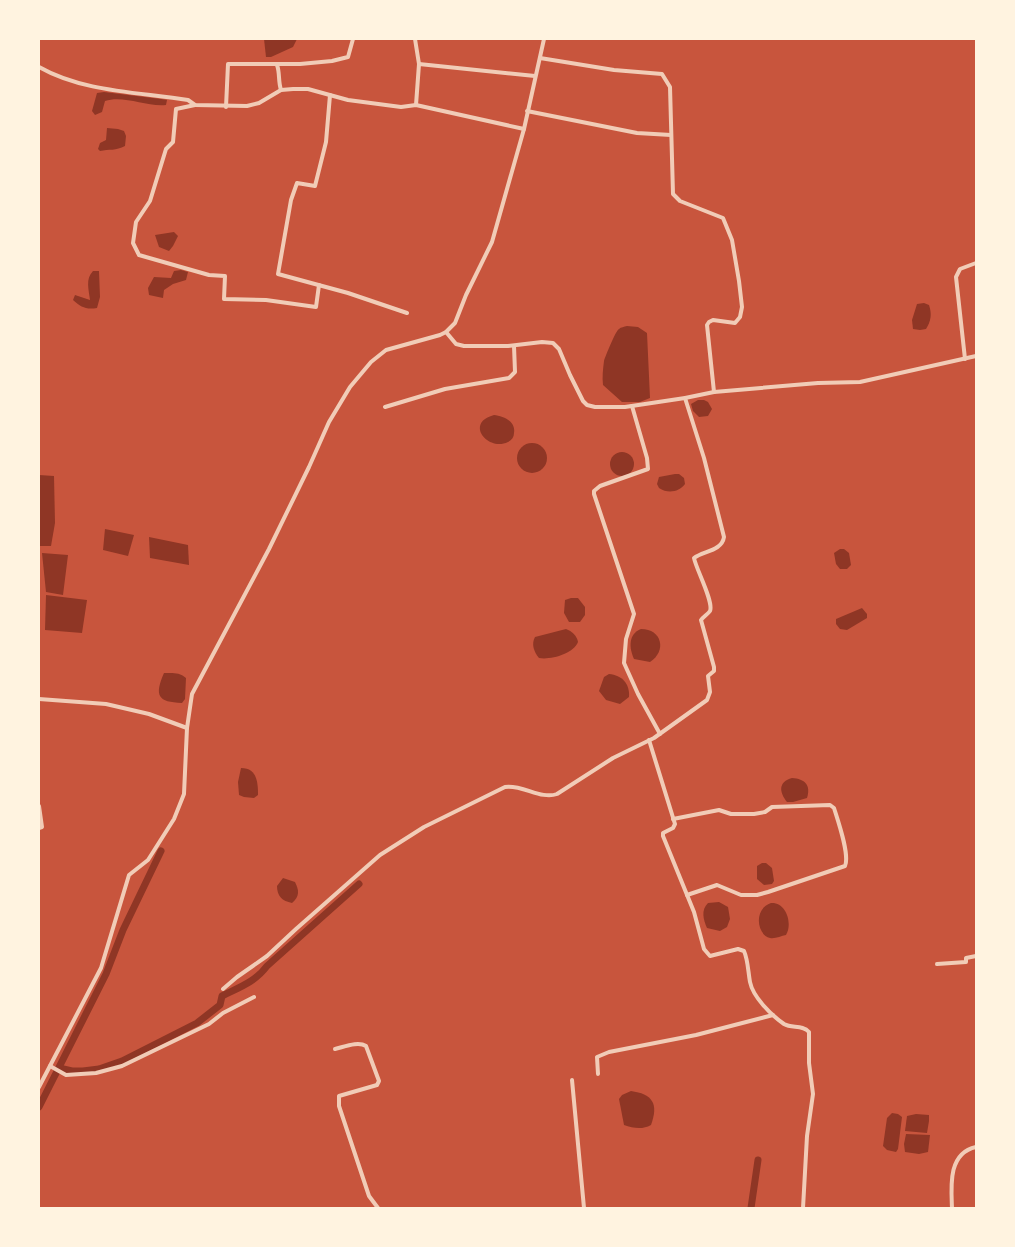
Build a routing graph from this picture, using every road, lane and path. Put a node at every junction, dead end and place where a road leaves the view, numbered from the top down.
1 (353, 39) edge
2 (415, 39) edge
3 (544, 39) edge
4 (540, 58) junction
5 (419, 64) junction
6 (276, 65) junction
7 (39, 67) edge
8 (535, 76) junction
9 (281, 90) junction
10 (330, 95) junction
11 (194, 105) junction
12 (416, 105) junction
13 (226, 107) junction
14 (527, 112) junction
15 (524, 129) junction
16 (671, 135) junction
17 (976, 263) edge
18 (319, 285) junction
19 (406, 313) dead end
20 (446, 332) junction
21 (514, 346) junction
22 (976, 356) edge
23 (965, 359) junction
24 (714, 392) junction
25 (685, 398) junction
26 (632, 406) junction
27 (385, 408) dead end
28 (39, 699) edge
29 (188, 728) junction
30 (660, 734) junction
31 (650, 740) junction
32 (39, 806) edge
33 (673, 819) junction
34 (39, 828) edge
35 (687, 895) junction
36 (976, 956) edge
37 (937, 964) dead end
38 (223, 989) dead end
39 (254, 997) dead end
40 (773, 1015) junction
41 (335, 1049) dead end
42 (50, 1066) junction
43 (598, 1074) dead end
44 (572, 1080) dead end
45 (39, 1087) edge
46 (976, 1147) edge
47 (378, 1208) edge
48 (584, 1208) edge
49 (802, 1208) edge
50 (952, 1208) edge

1 - 6 street
2 - 5 street
3 - 4 street
4 - 8 street
4 - 16 street
5 - 8 street
5 - 12 street
6 - 9 street
6 - 13 street
7 - 11 street
8 - 14 street
9 - 10 street
9 - 13 street
10 - 12 street
10 - 18 street
11 - 13 street
11 - 18 street
12 - 15 street
14 - 15 street
14 - 16 street
15 - 20 street
16 - 24 street
17 - 23 street
18 - 19 street
20 - 21 street
20 - 29 street
21 - 26 street
21 - 27 street
22 - 23 street
23 - 24 street
24 - 25 street
25 - 26 street
25 - 30 street
26 - 30 street
28 - 29 street
29 - 42 street
30 - 31 street
31 - 33 street
31 - 38 street
32 - 34 street
33 - 35 street
33 - 35 street
35 - 40 street
36 - 37 street
39 - 42 street
40 - 43 street
40 - 49 street
41 - 47 street
42 - 45 street
44 - 48 street
46 - 50 street

